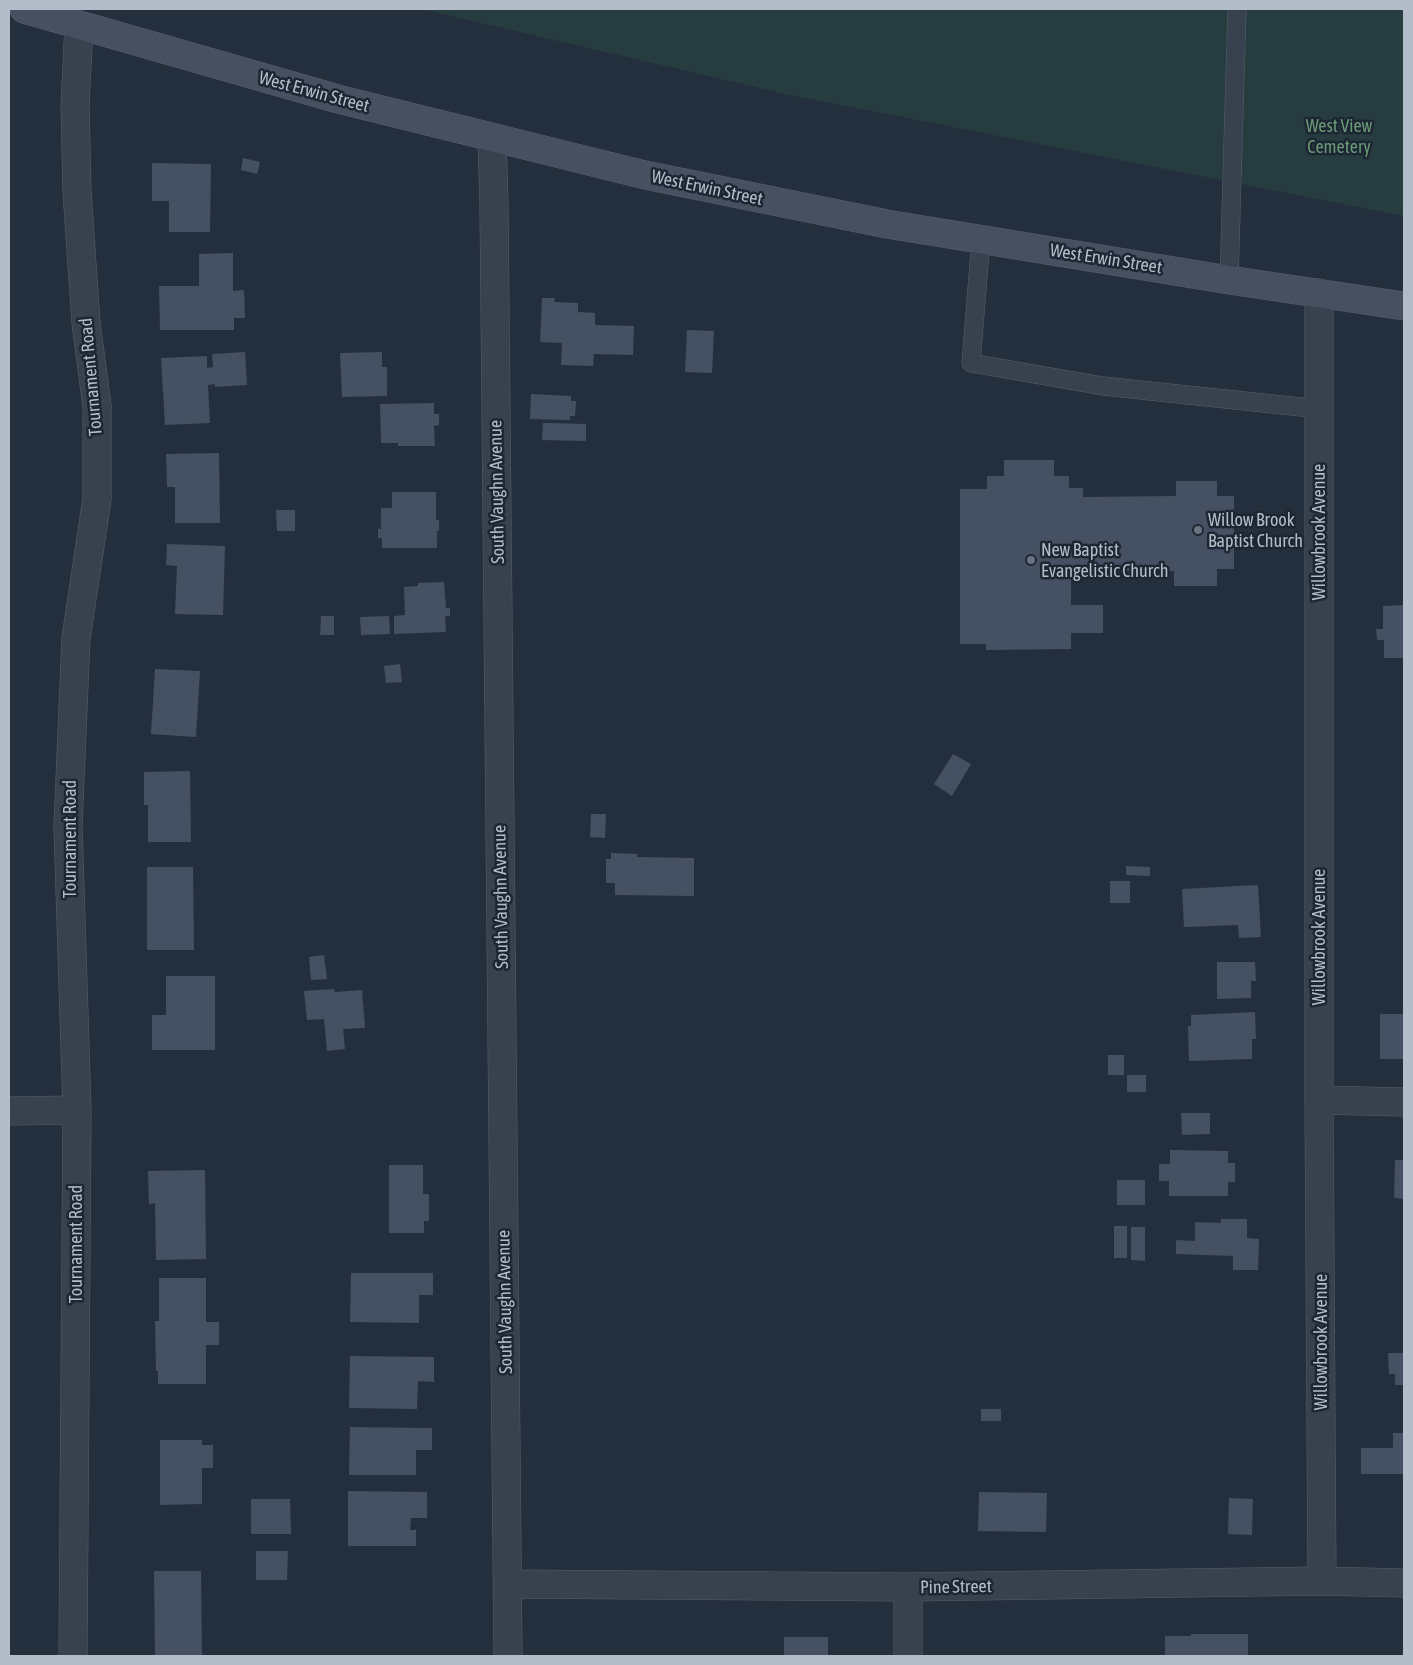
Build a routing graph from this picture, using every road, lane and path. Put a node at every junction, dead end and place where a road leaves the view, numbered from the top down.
1 (24, 9) edge
2 (1237, 9) edge
3 (80, 26) junction
4 (492, 138) junction
5 (980, 239) junction
6 (1229, 280) junction
7 (1319, 293) junction
8 (1404, 306) edge
9 (1320, 409) junction
10 (1319, 1100) junction
11 (1404, 1102) edge
12 (77, 1110) junction
13 (9, 1111) edge
14 (1322, 1581) junction
15 (1404, 1583) edge
16 (508, 1584) junction
17 (908, 1587) junction
18 (73, 1656) edge
19 (508, 1656) edge
20 (908, 1656) edge

1 - 3 main road, West Erwin Street
2 - 6 lane
3 - 4 main road, West Erwin Street
3 - 12 street, Tournament Road
4 - 5 main road, West Erwin Street
4 - 16 street, South Vaughn Avenue
5 - 6 main road, West Erwin Street
5 - 9 lane
6 - 7 main road, West Erwin Street
7 - 8 main road, West Erwin Street
7 - 9 street, Willowbrook Avenue
9 - 10 street, Willowbrook Avenue
10 - 11 street
10 - 14 street, Willowbrook Avenue
12 - 13 street
12 - 18 street, Tournament Road
14 - 15 street, Pine Street
14 - 17 street, Pine Street
16 - 17 street, Pine Street
16 - 19 street, South Vaughn Avenue
17 - 20 street

